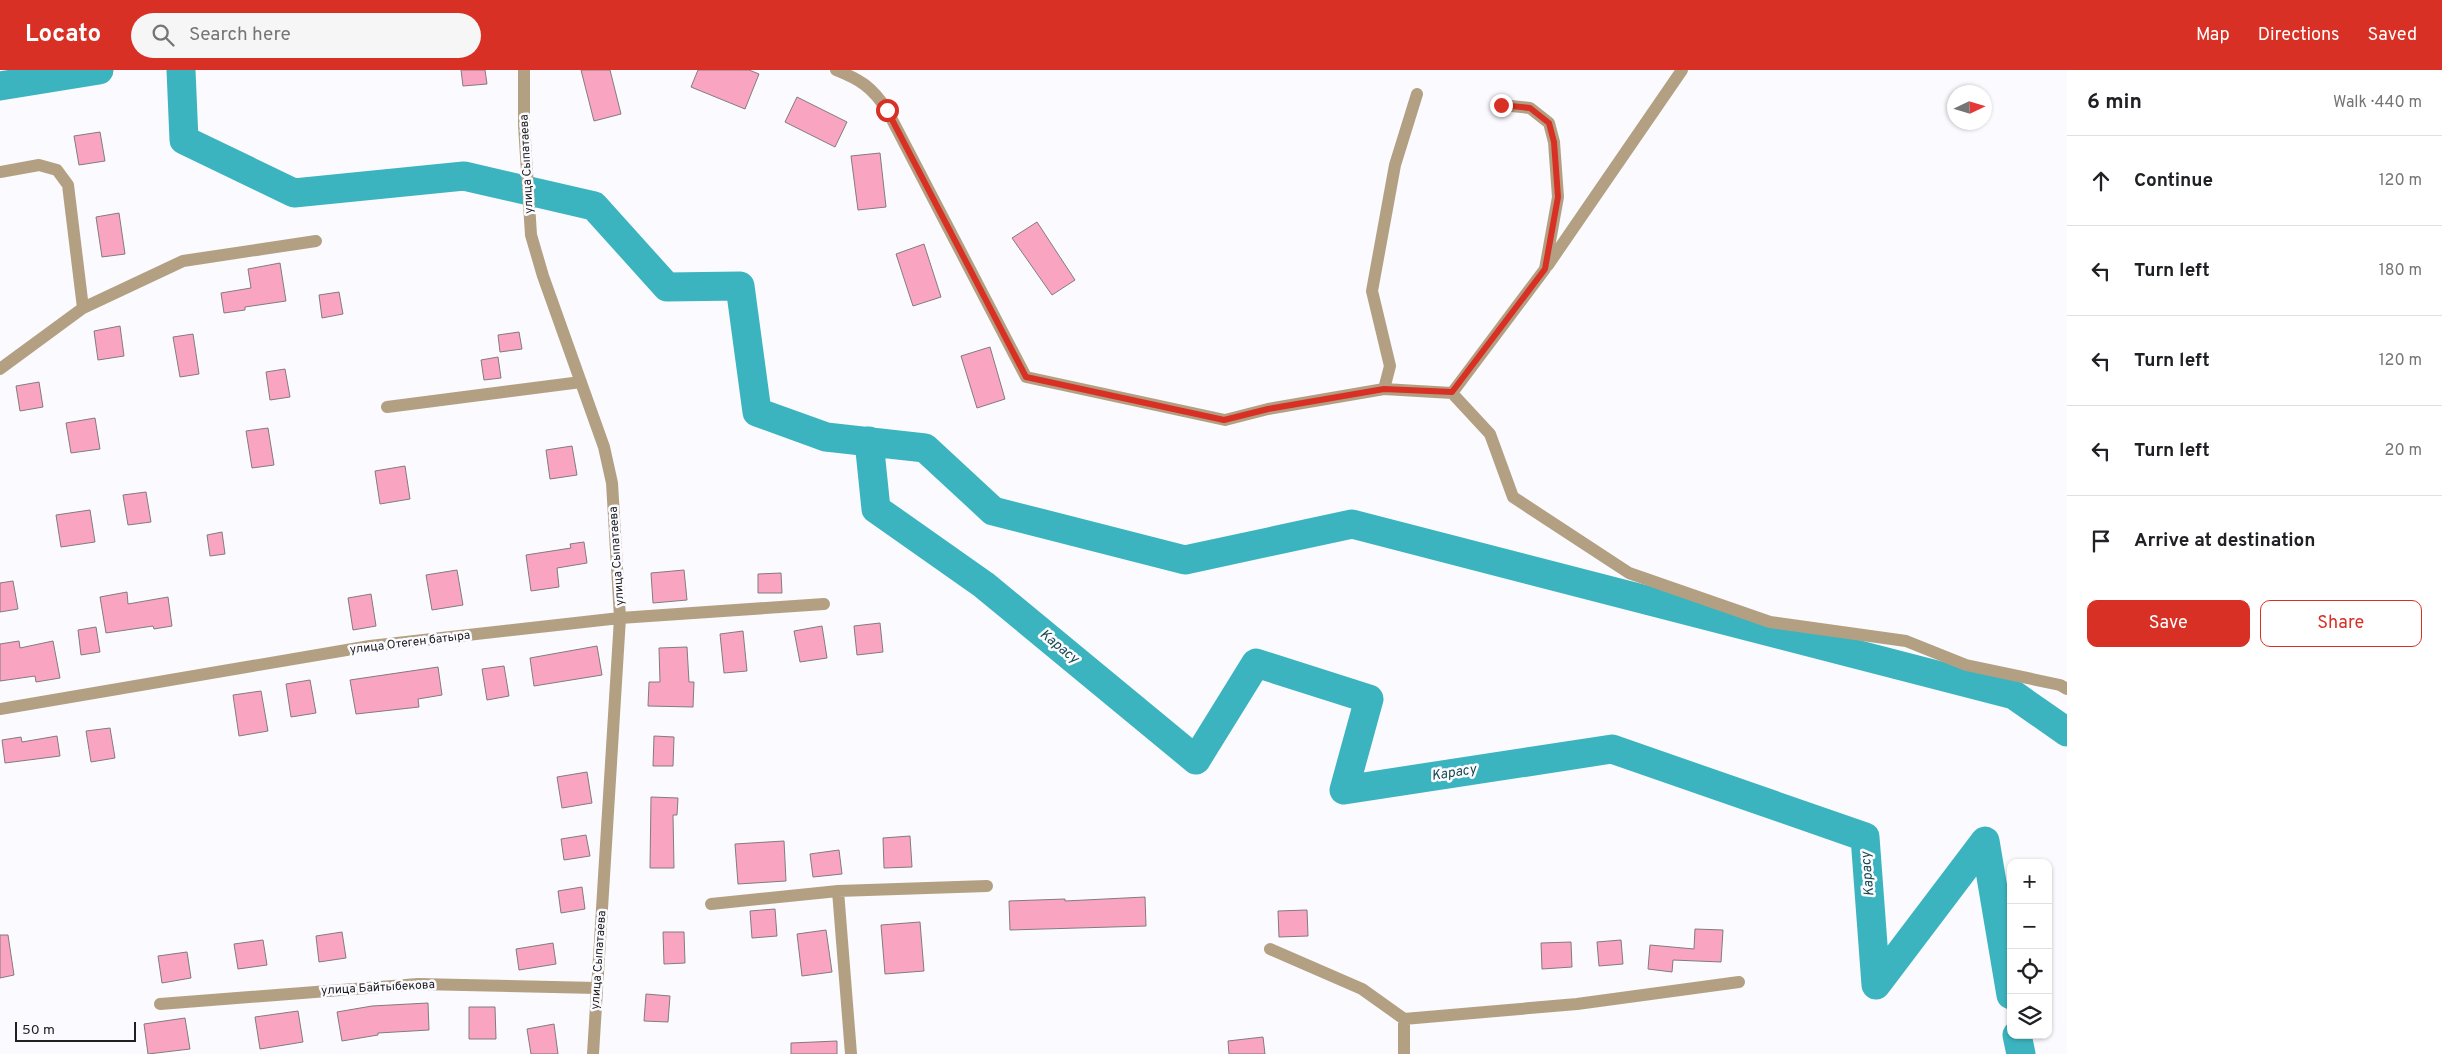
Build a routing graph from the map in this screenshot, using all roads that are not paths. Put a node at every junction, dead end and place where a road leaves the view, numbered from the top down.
1 (524, 70) edge
2 (836, 70) edge
3 (1682, 70) edge
4 (1417, 94) dead end
5 (1501, 105) dead end
6 (0, 172) edge
7 (316, 240) dead end
8 (1545, 269) junction
9 (83, 308) junction
10 (0, 369) edge
11 (580, 382) junction
12 (1384, 389) junction
13 (1452, 392) junction
14 (387, 407) dead end
15 (824, 604) dead end
16 (620, 618) junction
17 (2067, 689) edge
18 (0, 709) edge
19 (987, 886) dead end
20 (838, 891) junction
21 (711, 904) dead end
22 (1270, 949) dead end
23 (1739, 982) dead end
24 (597, 988) junction
25 (160, 1004) dead end
26 (1404, 1019) junction
27 (592, 1054) edge
28 (851, 1054) edge
29 (1404, 1054) edge

1 - 11 street, улица Сыпатаева
2 - 12 street
3 - 8 street
4 - 12 street
5 - 8 street
6 - 9 street
7 - 9 street
8 - 13 street
9 - 10 street
11 - 14 street
11 - 16 street, улица Сыпатаева
12 - 13 street
13 - 17 street
15 - 16 street, улица Отеген батыра
16 - 18 street, улица Отеген батыра
16 - 24 street, улица Сыпатаева
19 - 20 street
20 - 21 street
20 - 28 street
22 - 26 street
23 - 26 street
24 - 25 street, улица Байтыбекова
24 - 27 street, улица Сыпатаева
26 - 29 street

